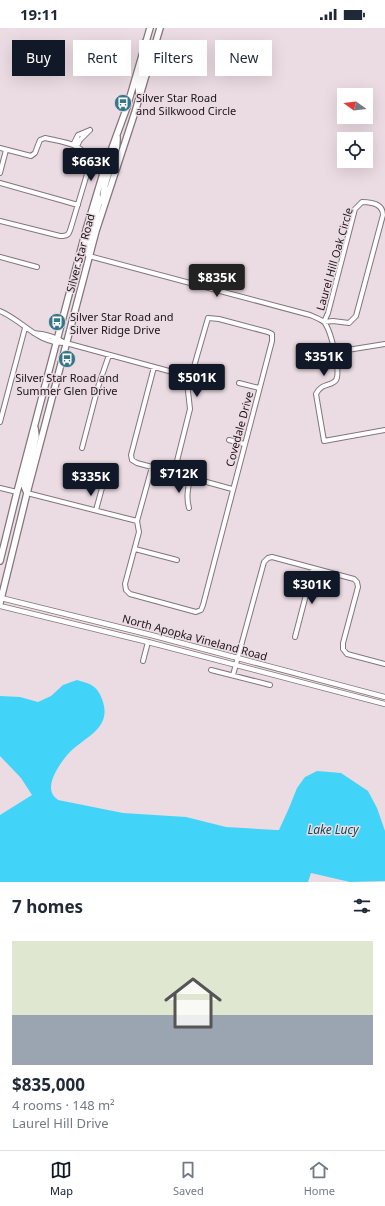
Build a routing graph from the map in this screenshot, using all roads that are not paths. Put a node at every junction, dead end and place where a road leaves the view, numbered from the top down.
1 (150, 28) edge
2 (160, 28) edge
3 (146, 40) edge
4 (139, 65) edge
5 (141, 76) edge
6 (134, 82) junction
7 (139, 98) junction
8 (117, 134) junction
9 (126, 137) junction
10 (0, 148) edge
11 (6, 150) junction
12 (0, 173) edge
13 (0, 183) edge
14 (97, 192) junction
15 (78, 205) junction
16 (104, 206) junction
17 (0, 221) edge
18 (90, 256) junction
19 (0, 257) edge
20 (37, 267) dead end
21 (0, 311) edge
22 (324, 322) junction
23 (25, 328) junction
24 (57, 341) junction
25 (66, 343) junction
26 (385, 344) edge
27 (335, 352) junction
28 (109, 355) junction
29 (154, 367) junction
30 (191, 377) junction
31 (239, 383) dead end
32 (259, 388) junction
33 (0, 422) edge
34 (35, 424) junction
35 (385, 430) edge
36 (228, 440) dead end
37 (244, 444) junction
38 (82, 448) dead end
39 (152, 467) junction
40 (174, 473) junction
41 (190, 478) junction
42 (0, 488) edge
43 (102, 488) dead end
44 (232, 489) junction
45 (17, 492) junction
46 (27, 493) junction
47 (189, 508) dead end
48 (96, 510) junction
49 (137, 521) junction
50 (135, 549) junction
51 (177, 560) dead end
52 (0, 562) edge
53 (313, 568) junction
54 (0, 600) edge
55 (0, 606) edge
56 (295, 637) dead end
57 (148, 642) junction
58 (237, 658) junction
59 (143, 662) dead end
60 (385, 664) edge
61 (235, 665) junction
62 (211, 670) dead end
63 (232, 675) junction
64 (270, 685) dead end
65 (385, 697) edge
66 (385, 704) edge

1 - 3 main road, Silver Star Road
2 - 7 main road, Silver Star Road
4 - 6 main road, Silver Star Road
5 - 7 main road
6 - 8 main road, Silver Star Road
6 - 9 main road
7 - 9 main road, Silver Star Road
8 - 14 main road, Silver Star Road
8 - 16 main road
9 - 16 main road, Silver Star Road
10 - 11 street
11 - 12 street
11 - 15 street
13 - 15 street
14 - 18 main road
14 - 24 main road, Silver Star Road
15 - 17 street
16 - 18 main road, Silver Star Road
18 - 22 street
18 - 25 main road, Silver Star Road
19 - 20 street
21 - 23 street
22 - 22 street, Laurel Hill Oak Circle
22 - 27 street
23 - 24 street
23 - 33 street
24 - 25 street
24 - 34 main road, Silver Star Road
25 - 28 street
25 - 46 main road, Silver Star Road
26 - 27 street
27 - 35 street
28 - 29 street
28 - 38 street
29 - 30 street
29 - 39 street
30 - 32 street, Covedale Drive
30 - 40 street
31 - 32 street
32 - 37 street, Covedale Drive
34 - 45 main road, Silver Star Road
34 - 46 main road
36 - 37 street
37 - 44 street, Covedale Drive
39 - 40 street
39 - 49 street
40 - 41 street
41 - 44 street
41 - 47 street
42 - 45 street
43 - 48 street
44 - 50 street, Covedale Drive
45 - 52 main road, Silver Star Road
46 - 48 street
46 - 54 main road, Silver Star Road
48 - 49 street
49 - 50 street
50 - 51 street
53 - 56 street
53 - 58 street
53 - 60 street
54 - 58 street, North Apopka Vineland Road
55 - 57 street, North Apopka Vineland Road
57 - 59 street
57 - 61 street, North Apopka Vineland Road
58 - 61 street
58 - 65 street, North Apopka Vineland Road
61 - 63 street
61 - 66 street, North Apopka Vineland Road
62 - 63 street
63 - 64 street

